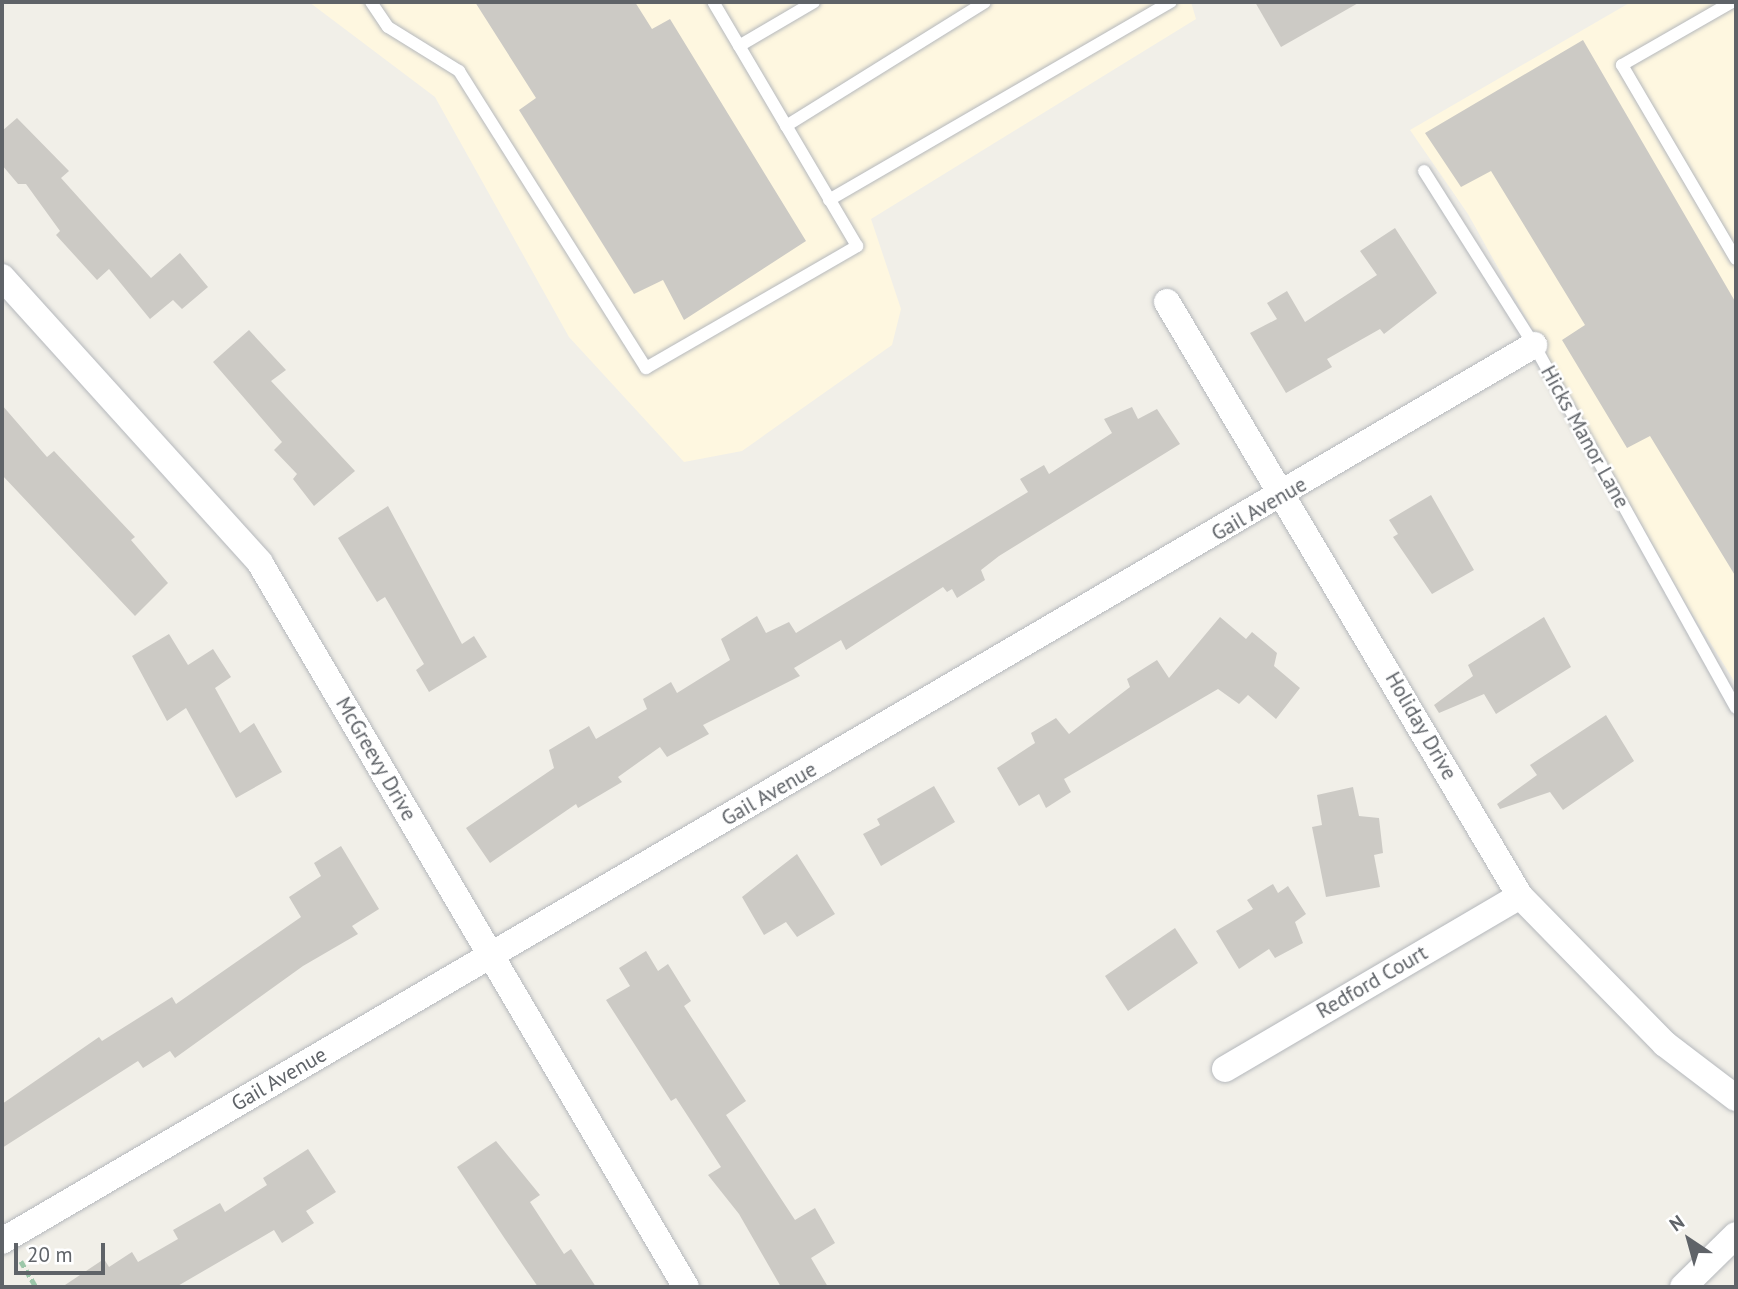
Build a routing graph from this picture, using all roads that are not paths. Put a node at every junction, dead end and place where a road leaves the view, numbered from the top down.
1 (371, 2) edge
2 (713, 2) edge
3 (814, 2) edge
4 (985, 2) edge
5 (1171, 2) edge
6 (1732, 2) edge
7 (1156, 5) edge
8 (739, 46) junction
9 (786, 126) junction
10 (1424, 171) dead end
11 (829, 200) junction
12 (1736, 259) edge
13 (2, 277) edge
14 (1167, 302) dead end
15 (1534, 345) junction
16 (1286, 494) junction
17 (1736, 708) edge
18 (1520, 896) junction
19 (490, 956) junction
20 (1225, 1069) dead end
21 (1736, 1098) edge
22 (1736, 1235) edge
23 (2, 1241) edge
24 (686, 1287) edge
25 (1683, 1287) edge

1 - 11 lane
2 - 8 lane
3 - 8 lane
4 - 9 lane
5 - 7 lane
6 - 12 lane
7 - 11 lane
8 - 9 lane
9 - 11 lane
10 - 15 lane, Hicks Manor Lane
13 - 19 street, McGreevy Drive
14 - 16 street, Holiday Drive
15 - 16 street, Gail Avenue
15 - 17 lane, Hicks Manor Lane
16 - 18 street, Holiday Drive
16 - 19 street, Gail Avenue
18 - 20 street, Redford Court
18 - 21 street, Holiday Drive
19 - 23 street, Gail Avenue
19 - 24 street, McGreevy Drive
22 - 25 street

